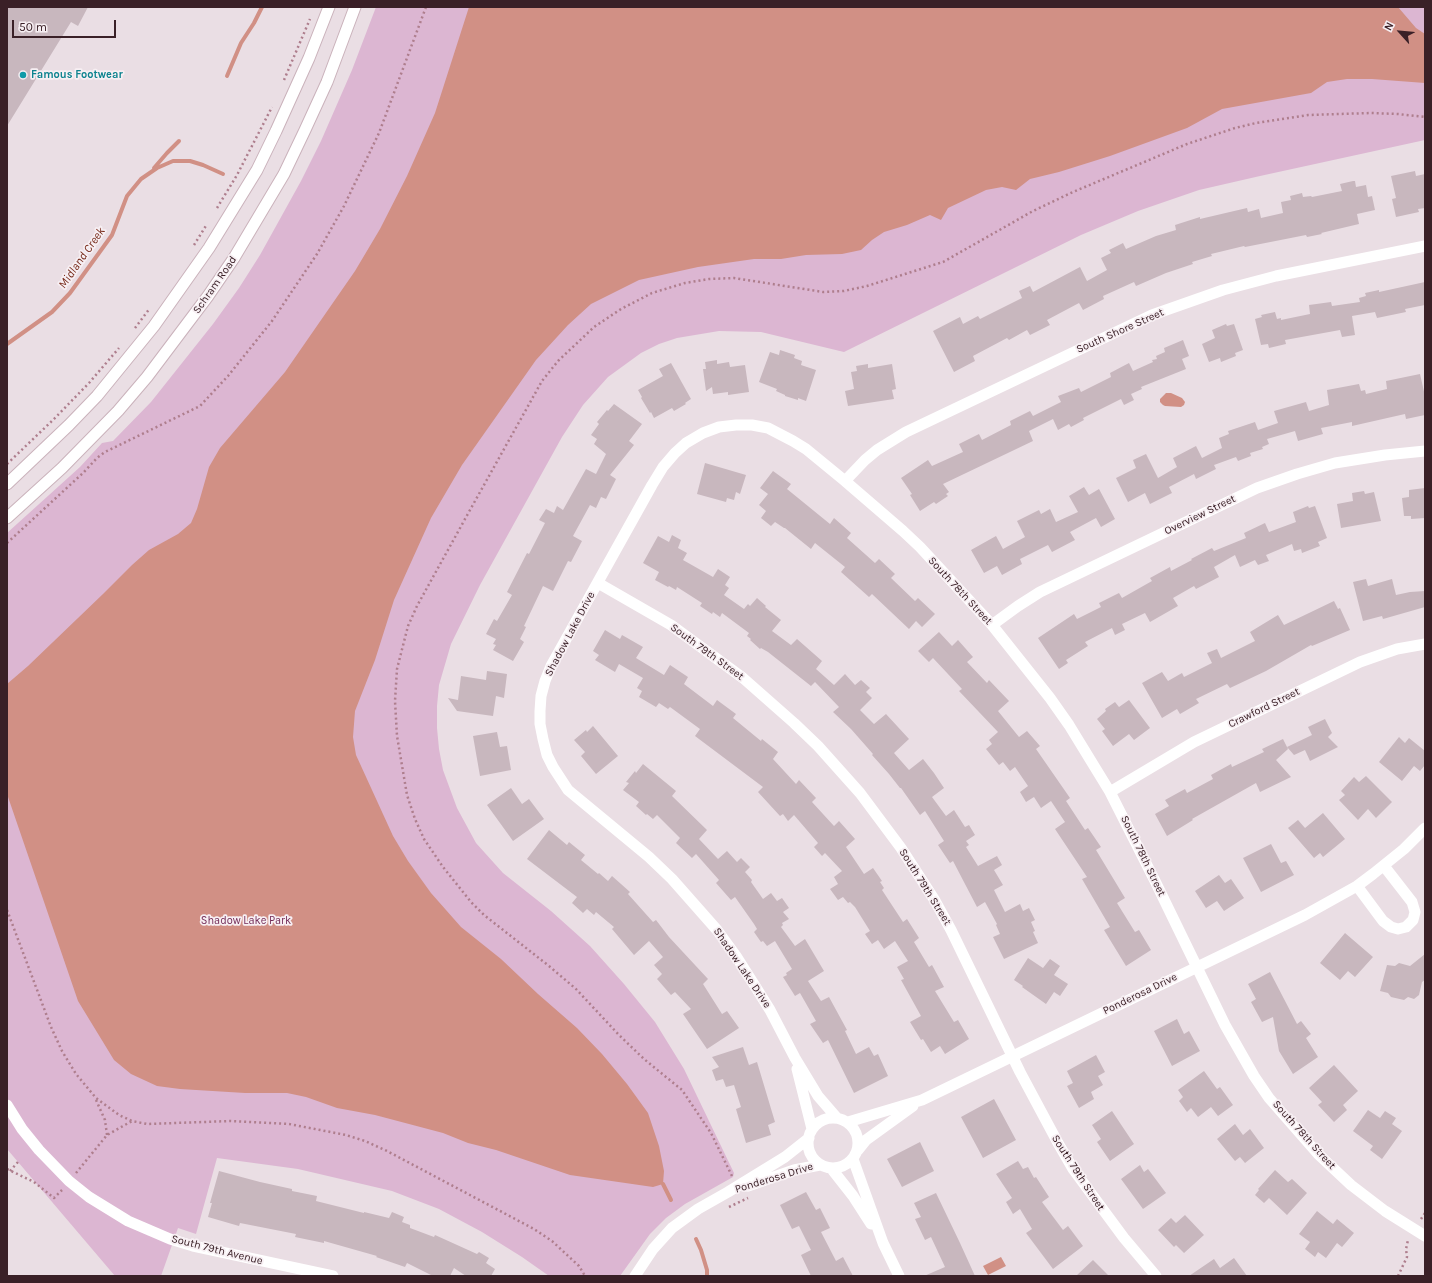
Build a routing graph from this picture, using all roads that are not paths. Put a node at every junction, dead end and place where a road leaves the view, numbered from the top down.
1 (329, 7) edge
2 (355, 7) edge
3 (1424, 246) edge
4 (1425, 451) edge
5 (845, 481) junction
6 (7, 484) edge
7 (7, 518) edge
8 (598, 583) junction
9 (992, 625) junction
10 (1425, 644) edge
11 (1110, 792) junction
12 (1425, 828) edge
13 (1384, 866) junction
14 (1357, 886) junction
15 (1196, 967) junction
16 (1013, 1056) junction
17 (795, 1058) junction
18 (922, 1100) junction
19 (7, 1105) edge
20 (837, 1118) junction
21 (848, 1122) junction
22 (811, 1133) junction
23 (855, 1154) junction
24 (826, 1166) junction
25 (728, 1192) junction
26 (1425, 1236) edge
27 (883, 1243) junction
28 (333, 1276) edge
29 (634, 1276) edge
30 (899, 1276) edge
31 (1156, 1276) edge

1 - 6 street
2 - 7 street, Schram Road
3 - 5 street, South Shore Street
4 - 9 street, Overview Street
5 - 8 street, Shadow Lake Drive
5 - 9 street, South 78th Street
8 - 16 street, South 79th Street
8 - 17 street, Shadow Lake Drive
9 - 11 street, South 78th Street
10 - 11 street, Crawford Street
11 - 15 street, South 78th Street
12 - 13 street, Ponderosa Drive
13 - 14 street, Ponderosa Drive
13 - 14 street
14 - 15 street, Ponderosa Drive
15 - 16 street, Ponderosa Drive
15 - 26 street, South 78th Street
16 - 18 street, Ponderosa Drive
16 - 31 street, South 79th Street
17 - 20 street, Shadow Lake Drive
17 - 22 street, Shadow Lake Drive
18 - 21 street, Ponderosa Drive
18 - 23 street, Ponderosa Drive
19 - 28 street, South 79th Avenue
20 - 21 street
20 - 22 street
21 - 23 street
22 - 24 street
22 - 25 street, Ponderosa Drive
23 - 24 street
23 - 27 street
24 - 25 street, Ponderosa Drive
24 - 27 street
25 - 29 street, Ponderosa Drive
27 - 30 street

